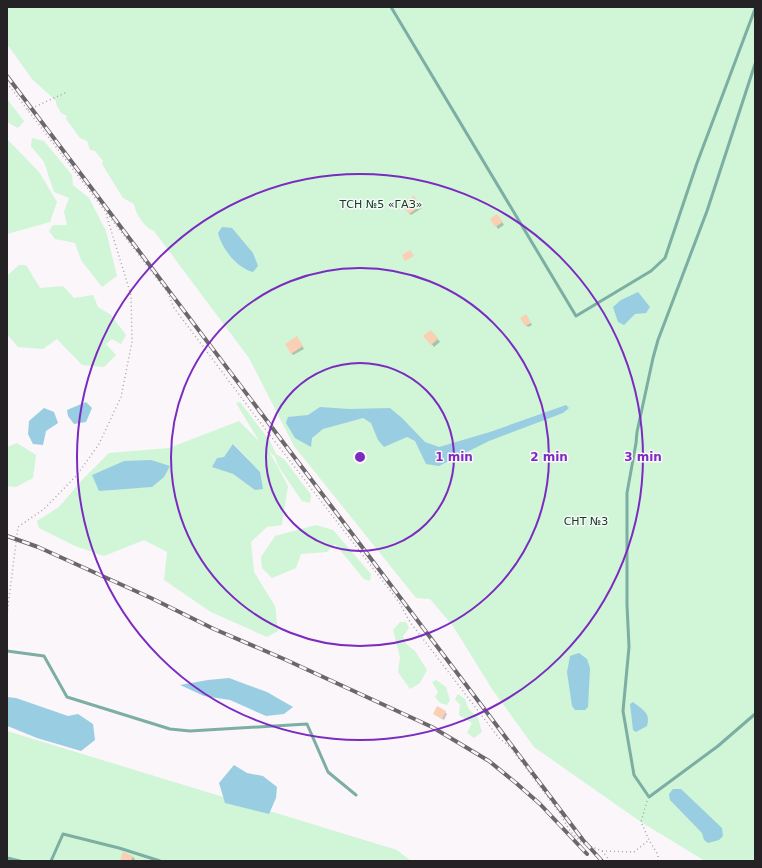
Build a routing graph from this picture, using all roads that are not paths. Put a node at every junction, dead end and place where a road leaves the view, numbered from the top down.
1 (391, 7) edge
2 (755, 9) edge
3 (755, 64) edge
4 (7, 651) edge
5 (755, 714) edge
6 (356, 795) dead end
7 (7, 858) edge
8 (20, 861) edge
9 (51, 861) edge
10 (160, 861) edge

1 - 2 lane
3 - 5 lane
4 - 6 lane
7 - 8 lane
9 - 10 lane

